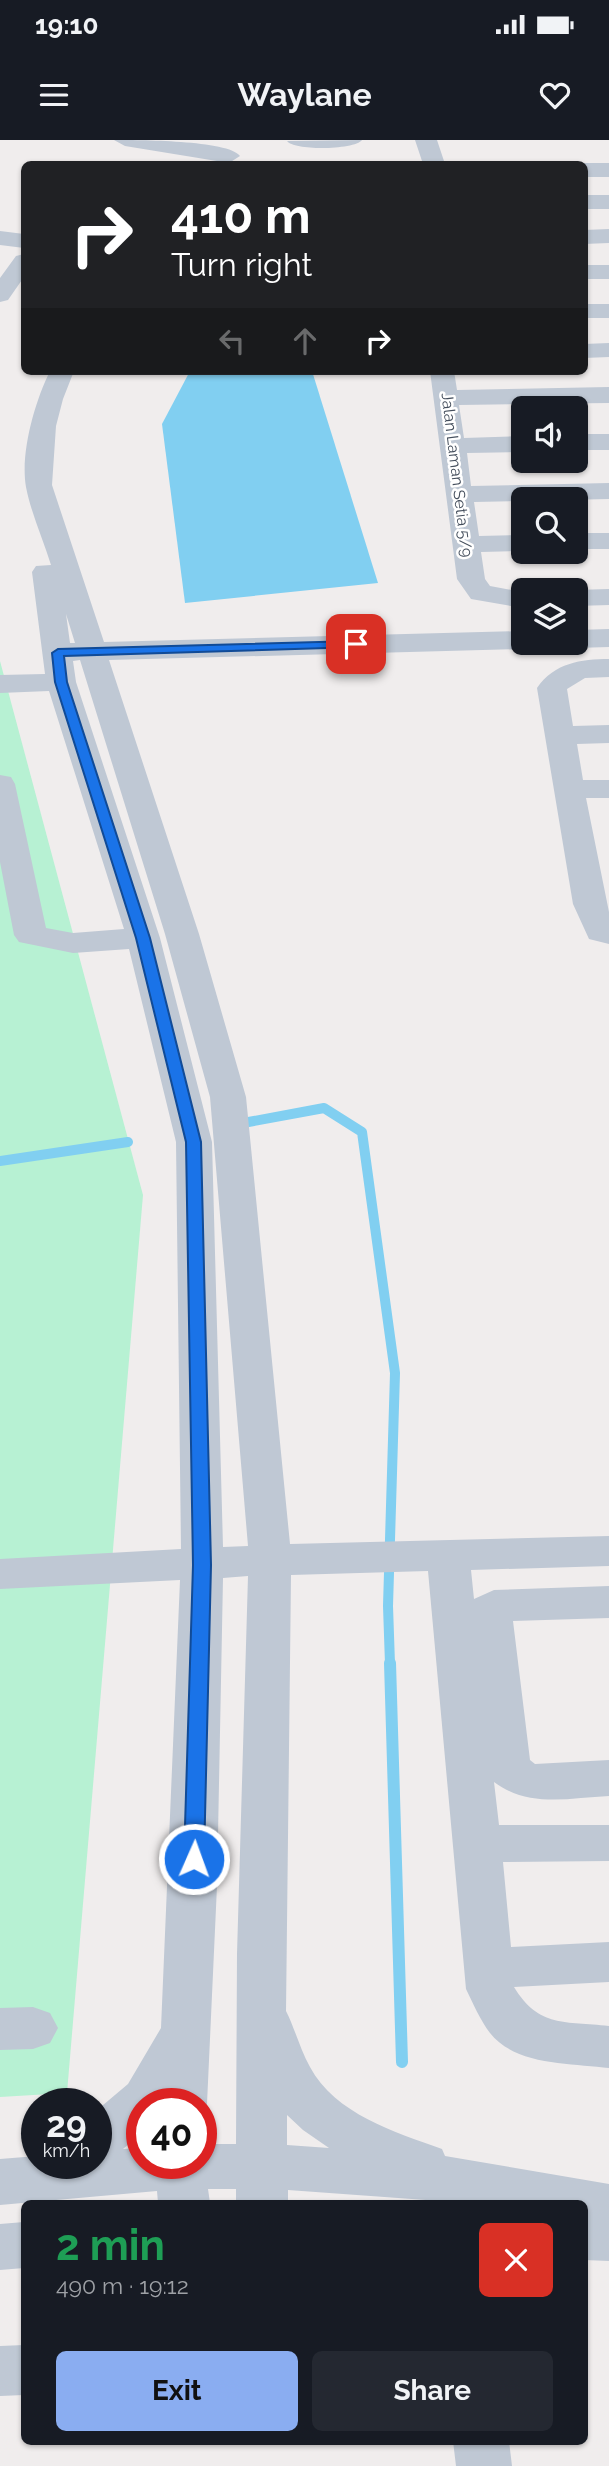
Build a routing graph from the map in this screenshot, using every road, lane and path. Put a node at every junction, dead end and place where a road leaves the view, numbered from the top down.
1 (125, 140) edge
2 (351, 140) edge
3 (426, 140) edge
4 (295, 146) edge
5 (222, 153) edge
6 (433, 161) edge
7 (588, 170) edge
8 (609, 170) edge
9 (609, 201) edge
10 (588, 202) edge
11 (609, 236) edge
12 (588, 237) edge
13 (0, 238) edge
14 (21, 241) edge
15 (21, 265) edge
16 (588, 272) edge
17 (609, 272) edge
18 (0, 295) edge
19 (588, 311) edge
20 (609, 311) edge
21 (609, 350) edge
22 (588, 351) edge
23 (45, 375) edge
24 (60, 375) edge
25 (443, 375) edge
26 (609, 395) edge
27 (447, 398) junction
28 (588, 442) edge
29 (609, 442) edge
30 (511, 444) edge
31 (452, 446) junction
32 (609, 491) edge
33 (460, 494) junction
34 (588, 541) edge
35 (609, 541) edge
36 (511, 543) edge
37 (466, 544) junction
38 (609, 597) edge
39 (511, 598) edge
40 (588, 598) edge
41 (74, 601) junction
42 (609, 638) edge
43 (511, 640) edge
44 (216, 648) junction
45 (589, 658) edge
46 (71, 662) junction
47 (0, 684) edge
48 (609, 734) edge
49 (560, 735) junction
50 (0, 783) edge
51 (571, 789) junction
52 (609, 789) edge
53 (596, 864) edge
54 (609, 934) edge
55 (143, 938) junction
56 (609, 1551) edge
57 (431, 1555) junction
58 (270, 1560) junction
59 (202, 1565) junction
60 (0, 1574) edge
61 (609, 1602) edge
62 (497, 1677) junction
63 (464, 1708) junction
64 (609, 1778) edge
65 (609, 1843) edge
66 (478, 1844) junction
67 (261, 1954) junction
68 (609, 1962) edge
69 (488, 1968) junction
70 (183, 2034) junction
71 (609, 2047) edge
72 (181, 2088) edge
73 (112, 2128) edge
74 (194, 2179) edge
75 (458, 2179) junction
76 (262, 2184) edge
77 (571, 2200) edge
78 (588, 2203) edge
79 (609, 2207) edge
80 (588, 2237) edge
81 (609, 2238) edge
82 (21, 2245) edge
83 (0, 2247) edge
84 (21, 2370) edge
85 (0, 2371) edge
86 (481, 2445) edge
87 (484, 2466) edge

1 - 5 street
2 - 4 street
3 - 6 street
7 - 8 street
9 - 10 street
11 - 12 street
13 - 14 street
15 - 18 street
16 - 17 street
19 - 20 street
21 - 22 street
23 - 46 street
24 - 41 street
25 - 27 street, Jalan Laman Setia 5/9
26 - 27 street
27 - 31 street, Jalan Laman Setia 5/9
28 - 29 street
30 - 31 street
31 - 33 street, Jalan Laman Setia 5/9
32 - 33 street
33 - 37 street, Jalan Laman Setia 5/9
34 - 35 street
36 - 37 street
37 - 39 street, Jalan Laman Setia 5/9
38 - 40 street
41 - 44 street
41 - 46 street
42 - 45 street
43 - 44 street
44 - 46 street
45 - 49 street
46 - 47 street
46 - 55 street
46 - 58 street
48 - 49 street
49 - 51 street
50 - 55 street
51 - 52 street
51 - 53 street
53 - 54 street
55 - 59 street
56 - 57 street
57 - 58 street
57 - 63 street
58 - 59 street
58 - 67 street
59 - 60 street
59 - 70 street
61 - 62 street
62 - 63 street
62 - 64 street
63 - 66 street
65 - 66 street
66 - 69 street
67 - 75 street
67 - 76 street
68 - 69 street
69 - 71 street
70 - 72 street
70 - 73 street
74 - 76 street
75 - 76 street
75 - 77 street
78 - 79 street
80 - 81 street
82 - 83 street
84 - 85 street
86 - 87 street

